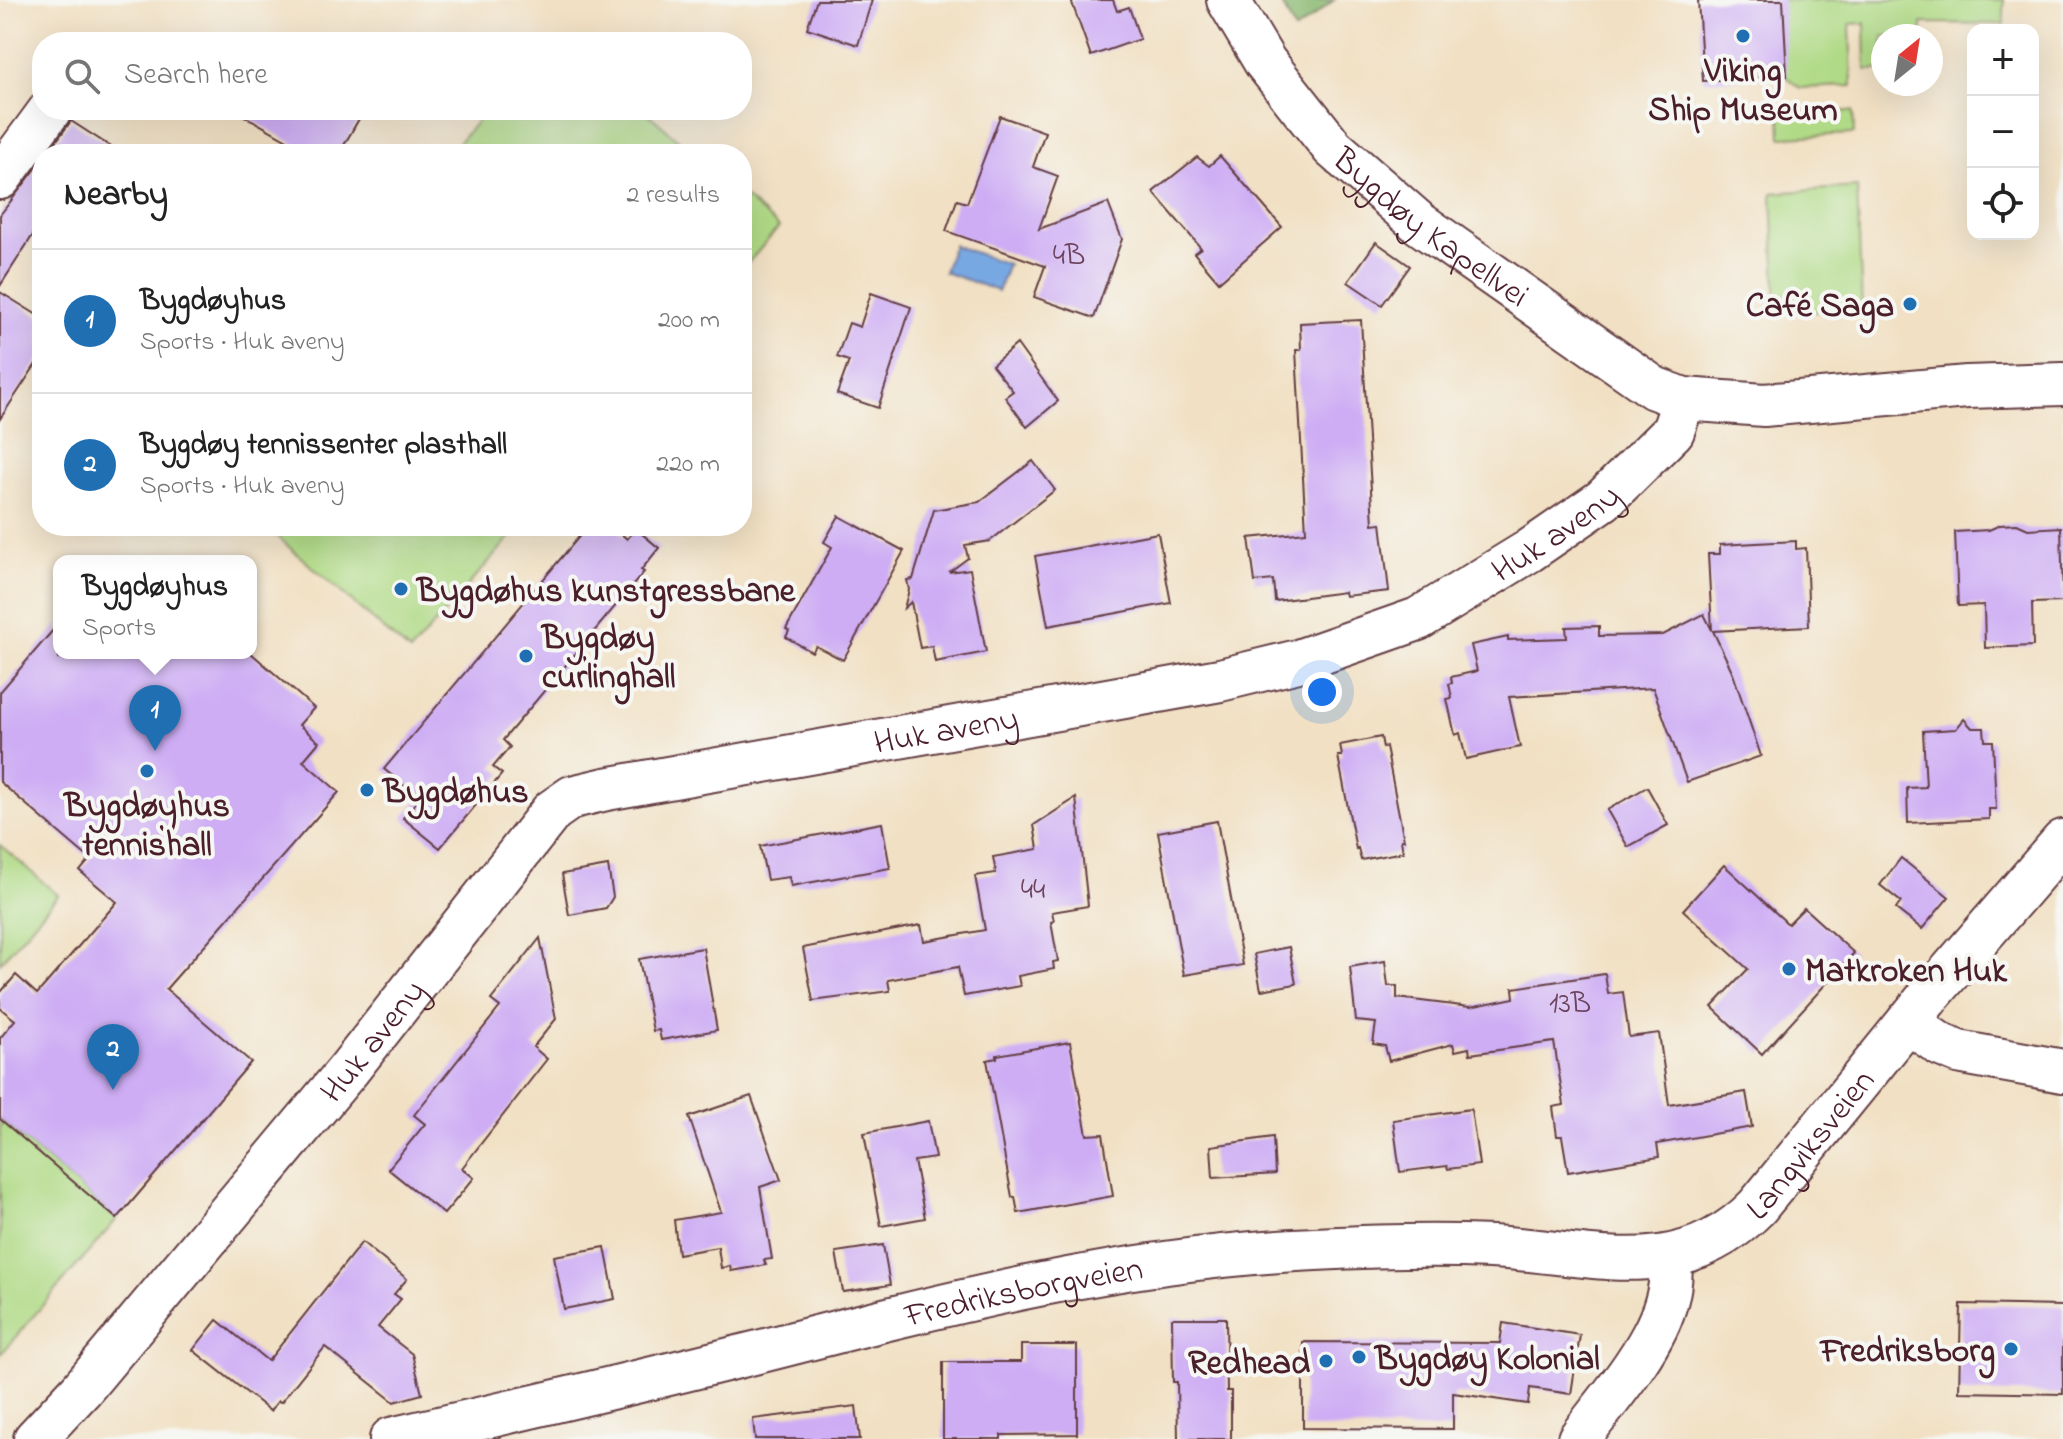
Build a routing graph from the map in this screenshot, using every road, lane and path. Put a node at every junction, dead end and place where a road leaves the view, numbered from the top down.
1 (1228, 0) edge
2 (43, 120) edge
3 (0, 178) edge
4 (2063, 384) edge
5 (1684, 399) junction
6 (2063, 841) edge
7 (1908, 1022) junction
8 (2063, 1071) edge
9 (1669, 1256) junction
10 (35, 1439) edge
11 (391, 1439) edge
12 (1579, 1439) edge

1 - 5 street, Bygdøy Kapellvei
2 - 3 street
4 - 5 street
5 - 10 street, Huk aveny
6 - 7 street, Langviksveien
7 - 8 street
7 - 9 street, Langviksveien
9 - 11 street, Fredriksborgveien
9 - 12 street

